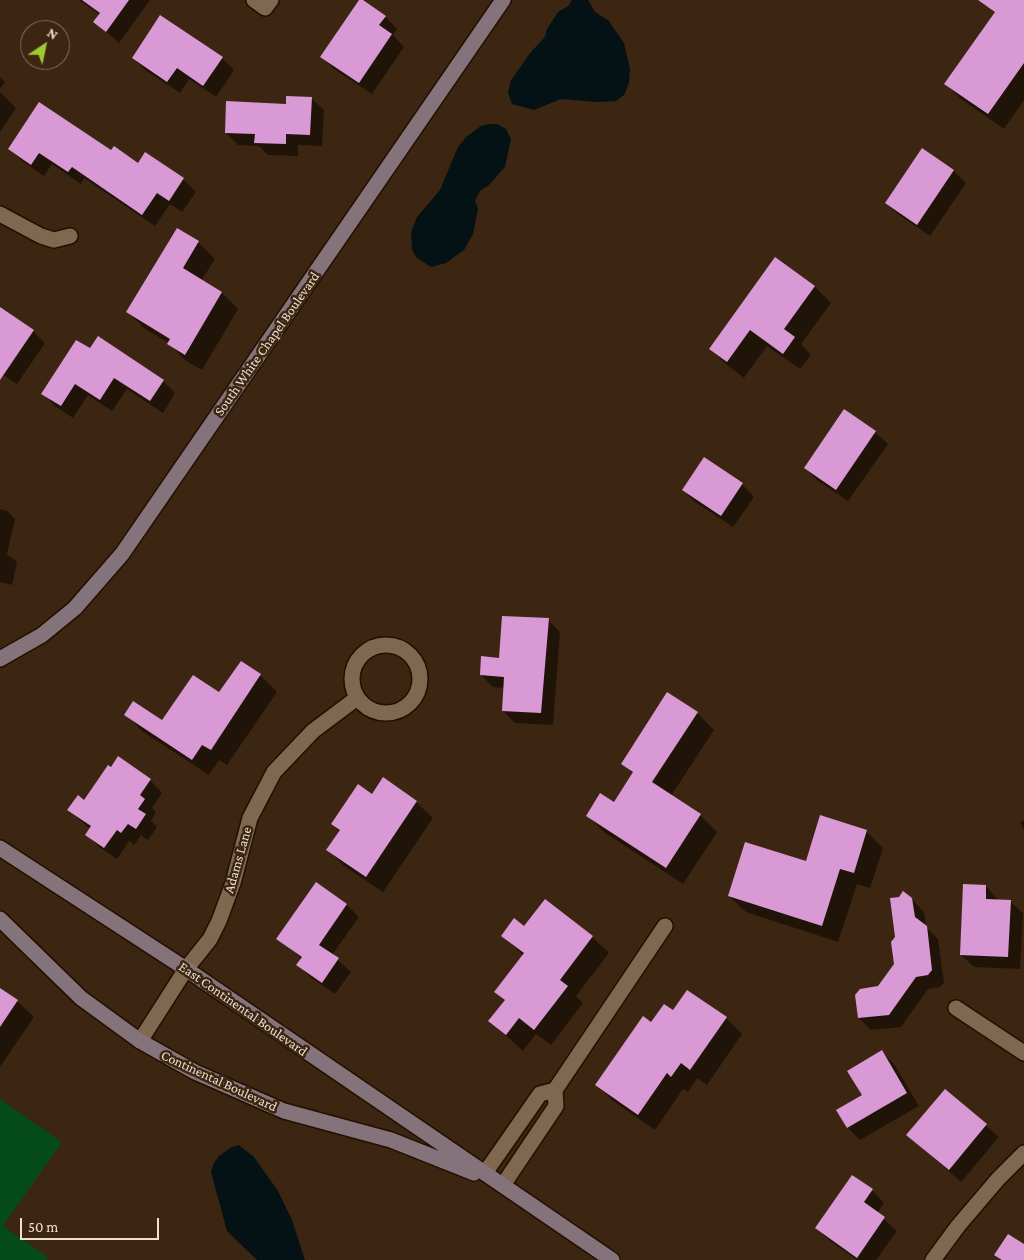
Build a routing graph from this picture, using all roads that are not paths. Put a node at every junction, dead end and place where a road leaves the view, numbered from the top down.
1 (503, 0) edge
2 (0, 214) edge
3 (70, 236) dead end
4 (0, 659) edge
5 (357, 698) junction
6 (0, 848) edge
7 (0, 919) edge
8 (665, 926) dead end
9 (186, 970) junction
10 (956, 1008) dead end
11 (140, 1041) junction
12 (1024, 1053) edge
13 (555, 1090) junction
14 (1024, 1153) edge
15 (485, 1173) junction
16 (503, 1185) junction
17 (612, 1260) edge
18 (933, 1260) edge

1 - 4 main road, South White Chapel Boulevard
2 - 3 street
5 - 5 street
5 - 9 street, Adams Lane
6 - 9 main road, East Continental Boulevard
7 - 11 main road, Continental Boulevard
8 - 13 street
9 - 11 street, Adams Lane
9 - 15 main road, East Continental Boulevard
10 - 12 street
11 - 16 main road, Continental Boulevard
13 - 15 street
13 - 16 street
14 - 18 street
15 - 16 main road, East Continental Boulevard
16 - 17 main road, East Continental Boulevard

